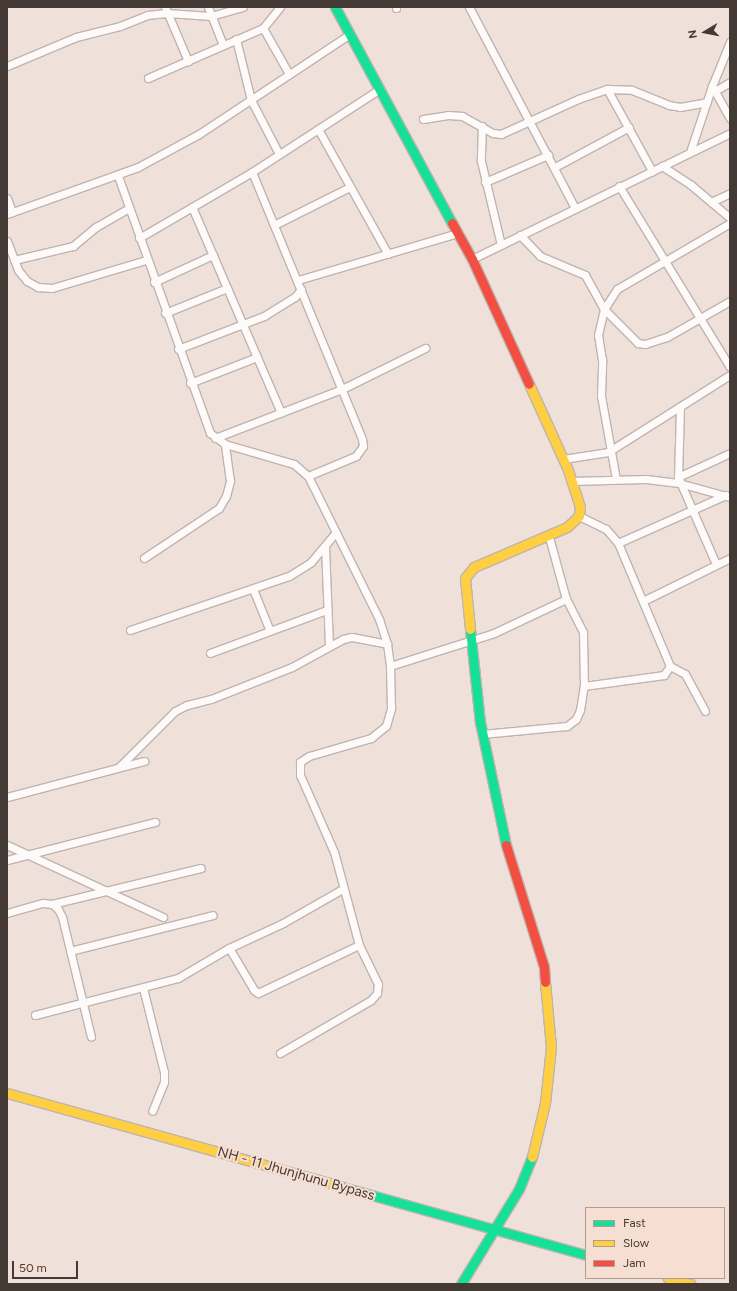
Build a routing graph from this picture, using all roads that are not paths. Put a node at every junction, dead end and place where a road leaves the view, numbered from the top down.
1 (208, 7) edge
2 (243, 7) edge
3 (280, 7) edge
4 (335, 7) edge
5 (469, 7) edge
6 (166, 10) edge
7 (211, 16) junction
8 (263, 28) junction
9 (350, 34) junction
10 (236, 39) junction
11 (730, 42) edge
12 (223, 45) junction
13 (188, 60) junction
14 (7, 66) edge
15 (289, 74) junction
16 (148, 78) dead end
17 (730, 82) edge
18 (714, 88) junction
19 (380, 89) junction
20 (607, 89) junction
21 (251, 100) junction
22 (707, 102) junction
23 (730, 118) edge
24 (423, 119) dead end
25 (531, 121) junction
26 (482, 126) junction
27 (628, 127) junction
28 (318, 129) junction
29 (730, 134) edge
30 (690, 152) junction
31 (279, 154) junction
32 (548, 154) junction
33 (662, 166) junction
34 (555, 167) junction
35 (652, 171) junction
36 (252, 172) junction
37 (118, 176) junction
38 (485, 182) junction
39 (619, 186) junction
40 (350, 187) junction
41 (730, 193) edge
42 (7, 198) edge
43 (711, 202) junction
44 (192, 207) junction
45 (129, 208) junction
46 (575, 208) junction
47 (9, 213) edge
48 (730, 218) edge
49 (730, 223) edge
50 (274, 225) junction
51 (458, 233) junction
52 (520, 235) junction
53 (139, 238) junction
54 (7, 241) edge
55 (501, 245) junction
56 (388, 254) junction
57 (213, 255) junction
58 (472, 259) junction
59 (14, 260) junction
60 (146, 260) junction
61 (664, 261) junction
62 (298, 280) junction
63 (154, 282) junction
64 (227, 288) junction
65 (301, 289) junction
66 (730, 301) edge
67 (604, 309) junction
68 (165, 313) junction
69 (700, 318) junction
70 (242, 326) junction
71 (178, 348) junction
72 (425, 348) dead end
73 (257, 357) junction
74 (730, 367) edge
75 (730, 375) edge
76 (190, 384) junction
77 (342, 389) junction
78 (680, 407) junction
79 (281, 413) junction
80 (215, 438) junction
81 (225, 444) junction
82 (610, 451) junction
83 (730, 453) edge
84 (563, 459) junction
85 (308, 476) junction
86 (616, 479) junction
87 (678, 480) junction
88 (572, 481) junction
89 (728, 496) edge
90 (691, 511) junction
91 (579, 516) junction
92 (336, 532) junction
93 (549, 536) junction
94 (618, 543) junction
95 (325, 546) junction
96 (144, 558) dead end
97 (730, 558) edge
98 (716, 564) junction
99 (253, 589) junction
100 (566, 599) junction
101 (643, 601) junction
102 (327, 610) junction
103 (130, 630) dead end
104 (270, 630) junction
105 (473, 641) junction
106 (387, 644) junction
107 (329, 646) junction
108 (210, 653) dead end
109 (390, 666) junction
110 (670, 666) junction
111 (584, 686) junction
112 (705, 711) dead end
113 (482, 734) junction
114 (144, 761) dead end
115 (119, 767) junction
116 (7, 798) edge
117 (155, 822) dead end
118 (7, 845) edge
119 (27, 855) junction
120 (7, 860) edge
121 (201, 868) dead end
122 (344, 888) junction
123 (108, 891) junction
124 (52, 904) junction
125 (7, 913) edge
126 (213, 915) dead end
127 (163, 917) dead end
128 (360, 945) junction
129 (229, 948) junction
130 (70, 950) junction
131 (143, 988) junction
132 (84, 1003) junction
133 (35, 1015) dead end
134 (91, 1037) dead end
135 (280, 1053) dead end
136 (7, 1093) edge
137 (152, 1111) dead end
138 (494, 1229) junction
139 (585, 1255) edge
140 (672, 1279) edge
141 (461, 1284) edge
142 (690, 1284) edge

1 - 7 street
2 - 7 street
3 - 8 street
4 - 9 street
5 - 25 street
6 - 7 street
6 - 13 street
6 - 14 street
7 - 12 street
8 - 10 street
8 - 15 street
9 - 15 street
9 - 19 street
10 - 12 street
10 - 21 street
11 - 18 street
12 - 13 street
13 - 16 street
15 - 21 street
17 - 18 street
18 - 22 street
18 - 23 street
19 - 28 street
19 - 51 street
20 - 22 street
20 - 25 street
20 - 27 street
21 - 31 street
21 - 37 street
22 - 30 street
24 - 26 street
25 - 26 street
25 - 32 street
26 - 38 street
27 - 34 street
27 - 35 street
28 - 31 street
28 - 40 street
29 - 30 street
30 - 33 street
31 - 36 street
32 - 34 street
32 - 38 street
33 - 35 street
33 - 43 street
34 - 46 street
35 - 39 street
36 - 44 street
36 - 50 street
37 - 45 street
37 - 47 street
38 - 55 street
39 - 46 street
39 - 61 street
40 - 50 street
40 - 56 street
41 - 43 street
42 - 47 street
43 - 48 street
44 - 53 street
44 - 57 street
45 - 53 street
45 - 59 street
46 - 52 street
49 - 61 street
50 - 62 street
51 - 56 street
51 - 58 street
52 - 55 street
52 - 67 street
53 - 60 street
54 - 59 street
55 - 58 street
56 - 62 street
57 - 63 street
57 - 64 street
58 - 84 street
59 - 60 street
60 - 63 street
61 - 67 street
61 - 69 street
62 - 65 street
63 - 68 street
64 - 68 street
64 - 70 street
65 - 70 street
65 - 77 street
66 - 69 street
67 - 69 street
67 - 82 street
68 - 71 street
69 - 74 street
70 - 71 street
70 - 73 street
71 - 76 street
72 - 77 street
73 - 76 street
73 - 79 street
75 - 78 street
76 - 80 street
77 - 79 street
77 - 85 street
78 - 82 street
78 - 87 street
79 - 80 street
80 - 81 street
81 - 85 street
81 - 96 street
82 - 84 street
82 - 86 street
83 - 87 street
84 - 88 street
85 - 92 street
86 - 87 street
86 - 88 street
87 - 89 street
87 - 90 street
88 - 91 street
89 - 90 street
90 - 94 street
90 - 98 street
91 - 93 street
91 - 94 street
92 - 95 street
92 - 106 street
93 - 100 street
93 - 105 street
94 - 101 street
95 - 99 street
95 - 102 street
97 - 98 street
98 - 101 street
99 - 103 street
99 - 104 street
100 - 105 street
100 - 111 street
101 - 110 street
102 - 104 street
102 - 107 street
104 - 108 street
105 - 109 street
105 - 113 street
106 - 107 street
106 - 109 street
107 - 115 street
109 - 122 street
110 - 111 street
110 - 112 street
111 - 113 street
113 - 138 street
114 - 115 street
115 - 116 street
117 - 119 street
118 - 119 street
119 - 120 street
119 - 123 street
121 - 123 street
122 - 128 street
122 - 129 street
123 - 124 street
123 - 127 street
124 - 125 street
124 - 130 street
126 - 130 street
128 - 129 street
128 - 135 street
129 - 131 street
130 - 132 street
131 - 132 street
131 - 137 street
132 - 133 street
132 - 134 street
136 - 138 street, NH - 11 Jhunjhunu Bypass
138 - 139 street, NH - 11 Jhunjhunu Bypass
138 - 141 street
140 - 142 street

